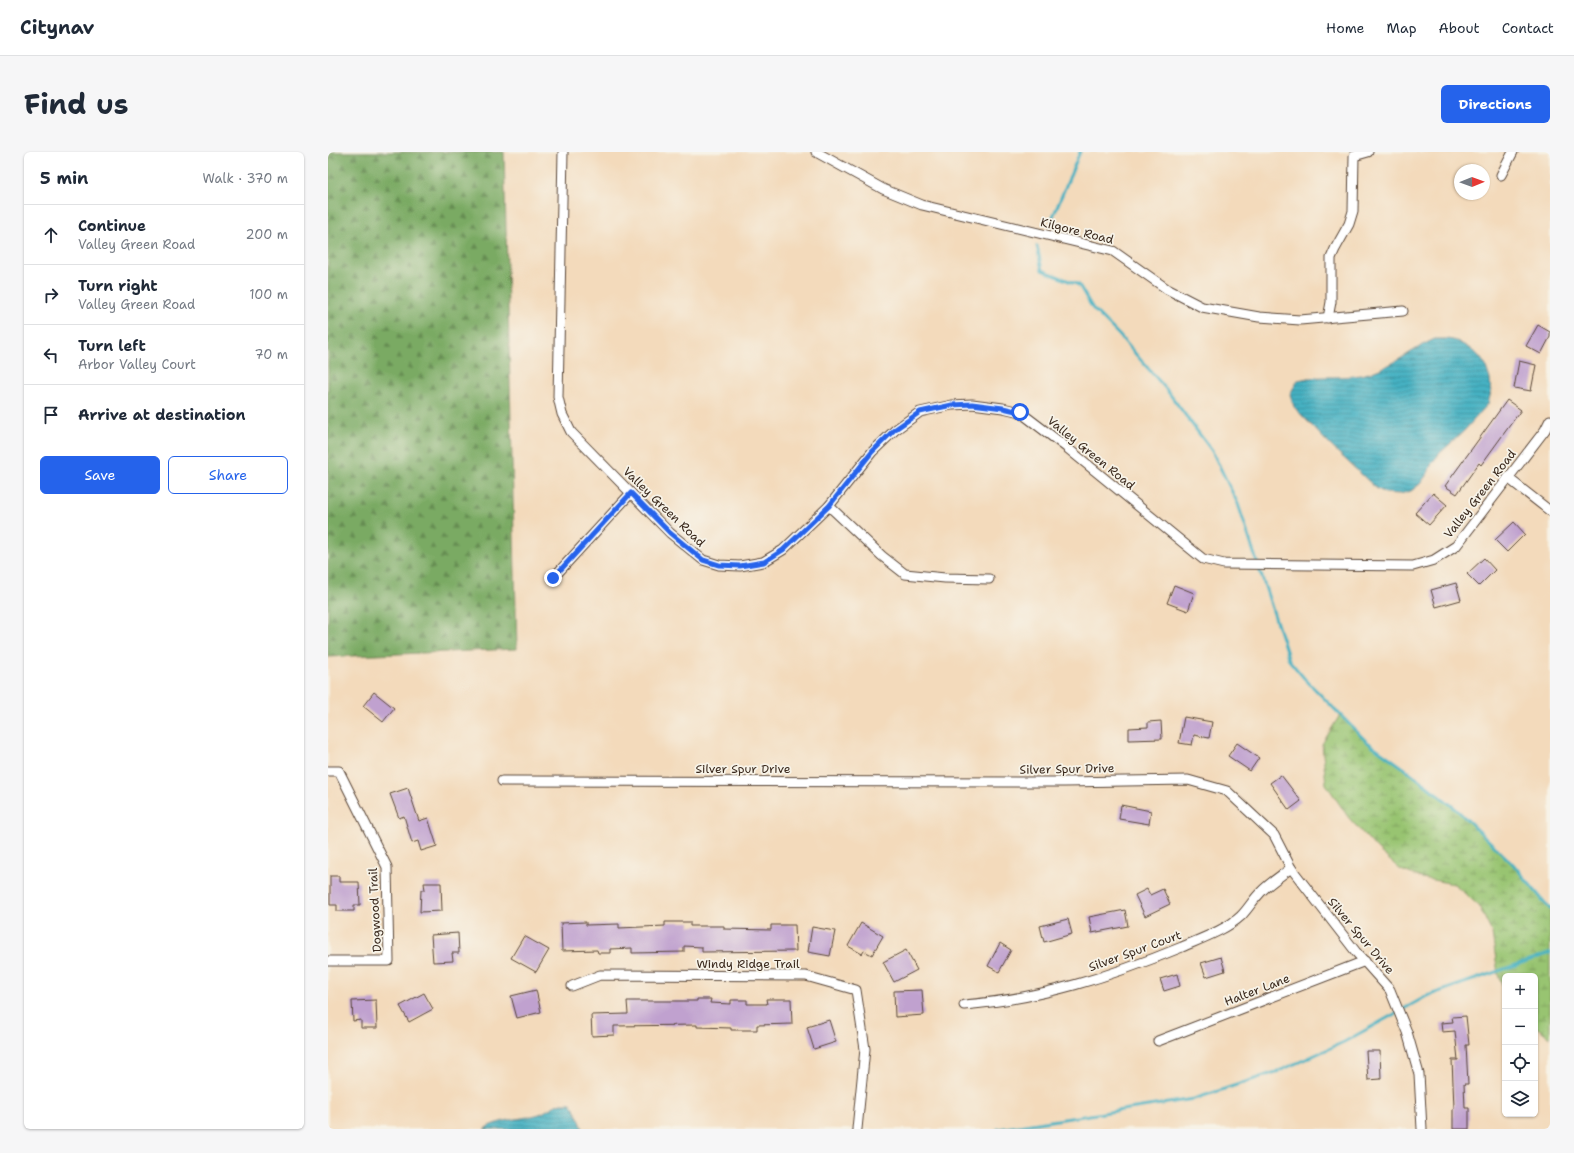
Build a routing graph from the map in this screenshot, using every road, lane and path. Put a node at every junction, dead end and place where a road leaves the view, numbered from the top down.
1 (563, 152) edge
2 (816, 152) edge
3 (1368, 152) edge
4 (1513, 152) edge
5 (1500, 175) dead end
6 (1402, 311) dead end
7 (1328, 318) junction
8 (1550, 420) edge
9 (1508, 478) junction
10 (631, 493) junction
11 (829, 506) junction
12 (1550, 511) edge
13 (553, 578) dead end
14 (988, 579) dead end
15 (328, 771) edge
16 (502, 781) dead end
17 (1291, 868) junction
18 (328, 961) edge
19 (1365, 961) junction
20 (572, 986) dead end
21 (964, 1005) dead end
22 (1158, 1041) dead end
23 (857, 1129) edge
24 (1422, 1129) edge

1 - 10 street, Valley Green Road
2 - 7 street, Kilgore Road
3 - 7 street
4 - 5 street
6 - 7 street, Kilgore Road
8 - 9 street, Valley Green Road
9 - 11 street, Valley Green Road
9 - 12 street
10 - 11 street, Valley Green Road
10 - 13 street
11 - 14 street
15 - 18 street, Dogwood Trail
16 - 17 street, Silver Spur Drive
17 - 19 street, Silver Spur Drive
17 - 21 street, Silver Spur Court
19 - 22 street, Halter Lane
19 - 24 street, Silver Spur Drive
20 - 23 street, Windy Ridge Trail

